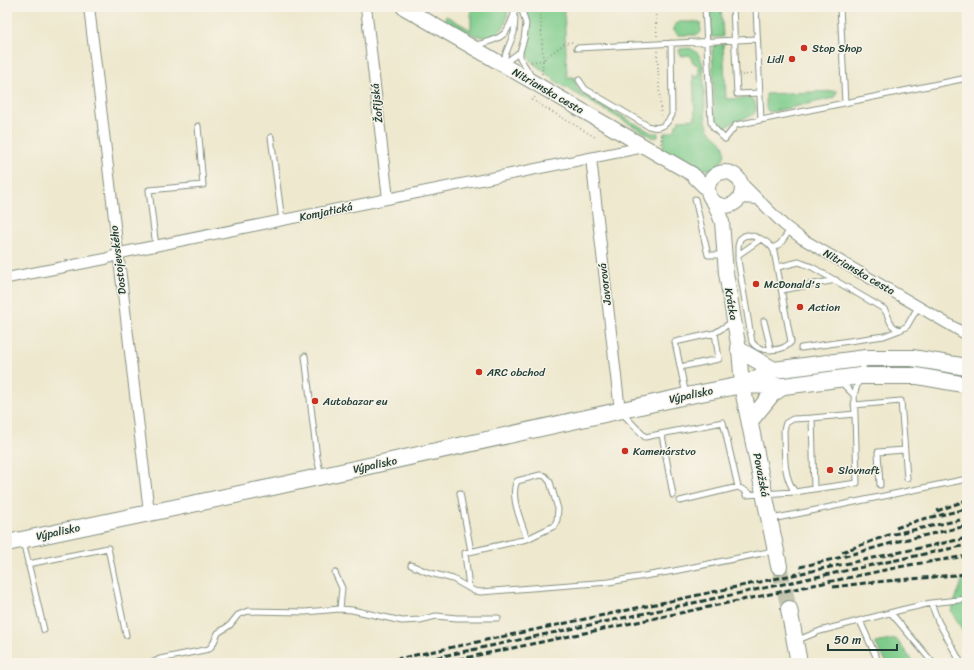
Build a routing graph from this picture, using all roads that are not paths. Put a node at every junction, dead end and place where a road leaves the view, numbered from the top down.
1 (89, 7) edge
2 (366, 7) edge
3 (403, 7) edge
4 (516, 7) edge
5 (521, 7) edge
6 (705, 7) edge
7 (733, 7) edge
8 (756, 7) edge
9 (840, 7) edge
10 (757, 39) junction
11 (735, 40) junction
12 (706, 41) junction
13 (671, 43) junction
14 (472, 47) junction
15 (577, 48) dead end
16 (520, 52) junction
17 (503, 65) junction
18 (967, 78) edge
19 (579, 80) dead end
20 (538, 85) junction
21 (760, 93) junction
22 (845, 103) junction
23 (761, 120) junction
24 (198, 126) dead end
25 (271, 137) dead end
26 (644, 147) junction
27 (591, 158) junction
28 (692, 174) junction
29 (714, 176) junction
30 (740, 180) junction
31 (711, 196) junction
32 (388, 199) junction
33 (695, 199) dead end
34 (758, 199) junction
35 (735, 201) junction
36 (282, 221) junction
37 (722, 222) junction
38 (790, 230) junction
39 (761, 239) junction
40 (156, 247) junction
41 (773, 248) junction
42 (118, 254) junction
43 (731, 255) junction
44 (778, 267) junction
45 (7, 278) edge
46 (836, 280) junction
47 (782, 290) junction
48 (918, 307) junction
49 (734, 320) junction
50 (764, 321) dead end
51 (900, 330) junction
52 (715, 333) junction
53 (967, 335) edge
54 (801, 348) dead end
55 (739, 350) junction
56 (770, 350) junction
57 (305, 356) dead end
58 (866, 358) junction
59 (680, 367) junction
60 (967, 367) edge
61 (774, 370) junction
62 (860, 376) junction
63 (838, 378) junction
64 (967, 384) edge
65 (742, 385) junction
66 (784, 386) junction
67 (854, 395) junction
68 (686, 396) junction
69 (854, 405) junction
70 (620, 411) junction
71 (855, 414) junction
72 (812, 418) junction
73 (750, 421) junction
74 (660, 435) junction
75 (904, 450) junction
76 (321, 476) junction
77 (907, 478) dead end
78 (967, 479) edge
79 (880, 485) dead end
80 (738, 487) junction
81 (814, 489) junction
82 (795, 492) junction
83 (460, 493) dead end
84 (765, 494) junction
85 (673, 495) dead end
86 (680, 501) dead end
87 (149, 512) junction
88 (770, 519) junction
89 (527, 539) junction
90 (23, 540) junction
91 (7, 543) edge
92 (471, 551) junction
93 (777, 558) joint
94 (28, 564) junction
95 (411, 565) dead end
96 (335, 573) dead end
97 (469, 588) junction
98 (967, 599) edge
99 (931, 603) junction
100 (340, 609) junction
101 (789, 609) tunnel mouth
102 (891, 613) junction
103 (498, 618) dead end
104 (860, 622) junction
105 (44, 630) dead end
106 (126, 635) dead end
107 (796, 641) junction
108 (152, 663) edge
109 (800, 663) edge
110 (880, 663) edge
111 (933, 663) edge
112 (961, 663) edge

1 - 42 street, Dostojevského
2 - 32 street, Žofijská
3 - 14 main road, Nitrianska cesta
4 - 14 lane
4 - 17 lane
5 - 16 lane
6 - 12 lane
7 - 11 lane
8 - 10 lane
9 - 22 lane
10 - 11 lane
10 - 21 lane
11 - 12 lane
11 - 21 lane
12 - 13 lane
12 - 23 lane
13 - 15 lane
13 - 19 lane
14 - 17 main road, Nitrianska cesta
16 - 17 lane
16 - 20 lane
17 - 20 main road, Nitrianska cesta
18 - 22 lane
20 - 26 main road, Nitrianska cesta
21 - 23 lane
22 - 23 lane
24 - 40 lane
25 - 36 lane
26 - 27 street, Komjatická
26 - 28 main road, Nitrianska cesta
27 - 32 street, Komjatická
27 - 70 street, Javorová
28 - 29 main road, Nitrianska cesta
28 - 31 main road, Nitrianska cesta
29 - 30 main road
29 - 31 main road
30 - 34 street, Nitrianska cesta
30 - 35 main road
31 - 35 main road
31 - 37 main road, Krátka
32 - 36 street, Komjatická
33 - 43 lane
34 - 35 street
34 - 38 street, Nitrianska cesta
35 - 37 main road
36 - 40 street, Komjatická
37 - 43 main road, Krátka
38 - 41 lane
38 - 48 street, Nitrianska cesta
39 - 41 lane
39 - 43 lane
39 - 43 lane
40 - 42 street, Komjatická
41 - 44 lane
42 - 45 street, Komjatická
42 - 87 street, Dostojevského
43 - 49 main road, Krátka
43 - 56 lane
44 - 46 lane
44 - 47 lane
46 - 47 lane
46 - 51 lane
47 - 56 lane
48 - 51 lane
48 - 53 street, Nitrianska cesta
49 - 52 lane
49 - 55 main road, Krátka
50 - 56 lane
51 - 54 lane
52 - 59 lane
52 - 59 lane
55 - 61 main road
55 - 65 main road, Krátka
57 - 76 lane
58 - 60 main road, Výpalisko
58 - 61 main road, Výpalisko
58 - 62 lane
59 - 68 lane
61 - 65 main road, Výpalisko
62 - 63 main road, Výpalisko
62 - 64 main road, Výpalisko
62 - 67 lane
63 - 66 main road, Výpalisko
63 - 67 lane
65 - 66 main road, Výpalisko
65 - 68 main road, Výpalisko
65 - 73 main road, Považská
66 - 73 main road
67 - 69 lane
68 - 70 main road, Výpalisko
69 - 71 lane
69 - 75 lane
70 - 74 lane
70 - 76 main road, Výpalisko
71 - 72 lane
71 - 81 lane
72 - 81 lane
72 - 82 lane
73 - 84 main road, Považská
74 - 80 lane
74 - 85 lane
75 - 77 lane
75 - 79 lane
76 - 87 main road, Výpalisko
78 - 88 lane
80 - 84 lane
80 - 86 lane
81 - 82 lane
82 - 84 lane
83 - 92 lane
84 - 88 main road, Považská
87 - 90 main road, Výpalisko
88 - 93 main road, Považská
89 - 89 lane
89 - 92 lane
90 - 91 main road, Výpalisko
90 - 94 lane
92 - 97 lane
93 - 97 lane
94 - 105 lane
94 - 106 lane
95 - 97 lane
96 - 100 lane
98 - 99 lane
99 - 102 lane
99 - 112 lane
100 - 103 lane
100 - 108 lane
101 - 107 main road
102 - 104 lane
102 - 111 lane
104 - 107 lane
104 - 110 lane
107 - 109 main road

